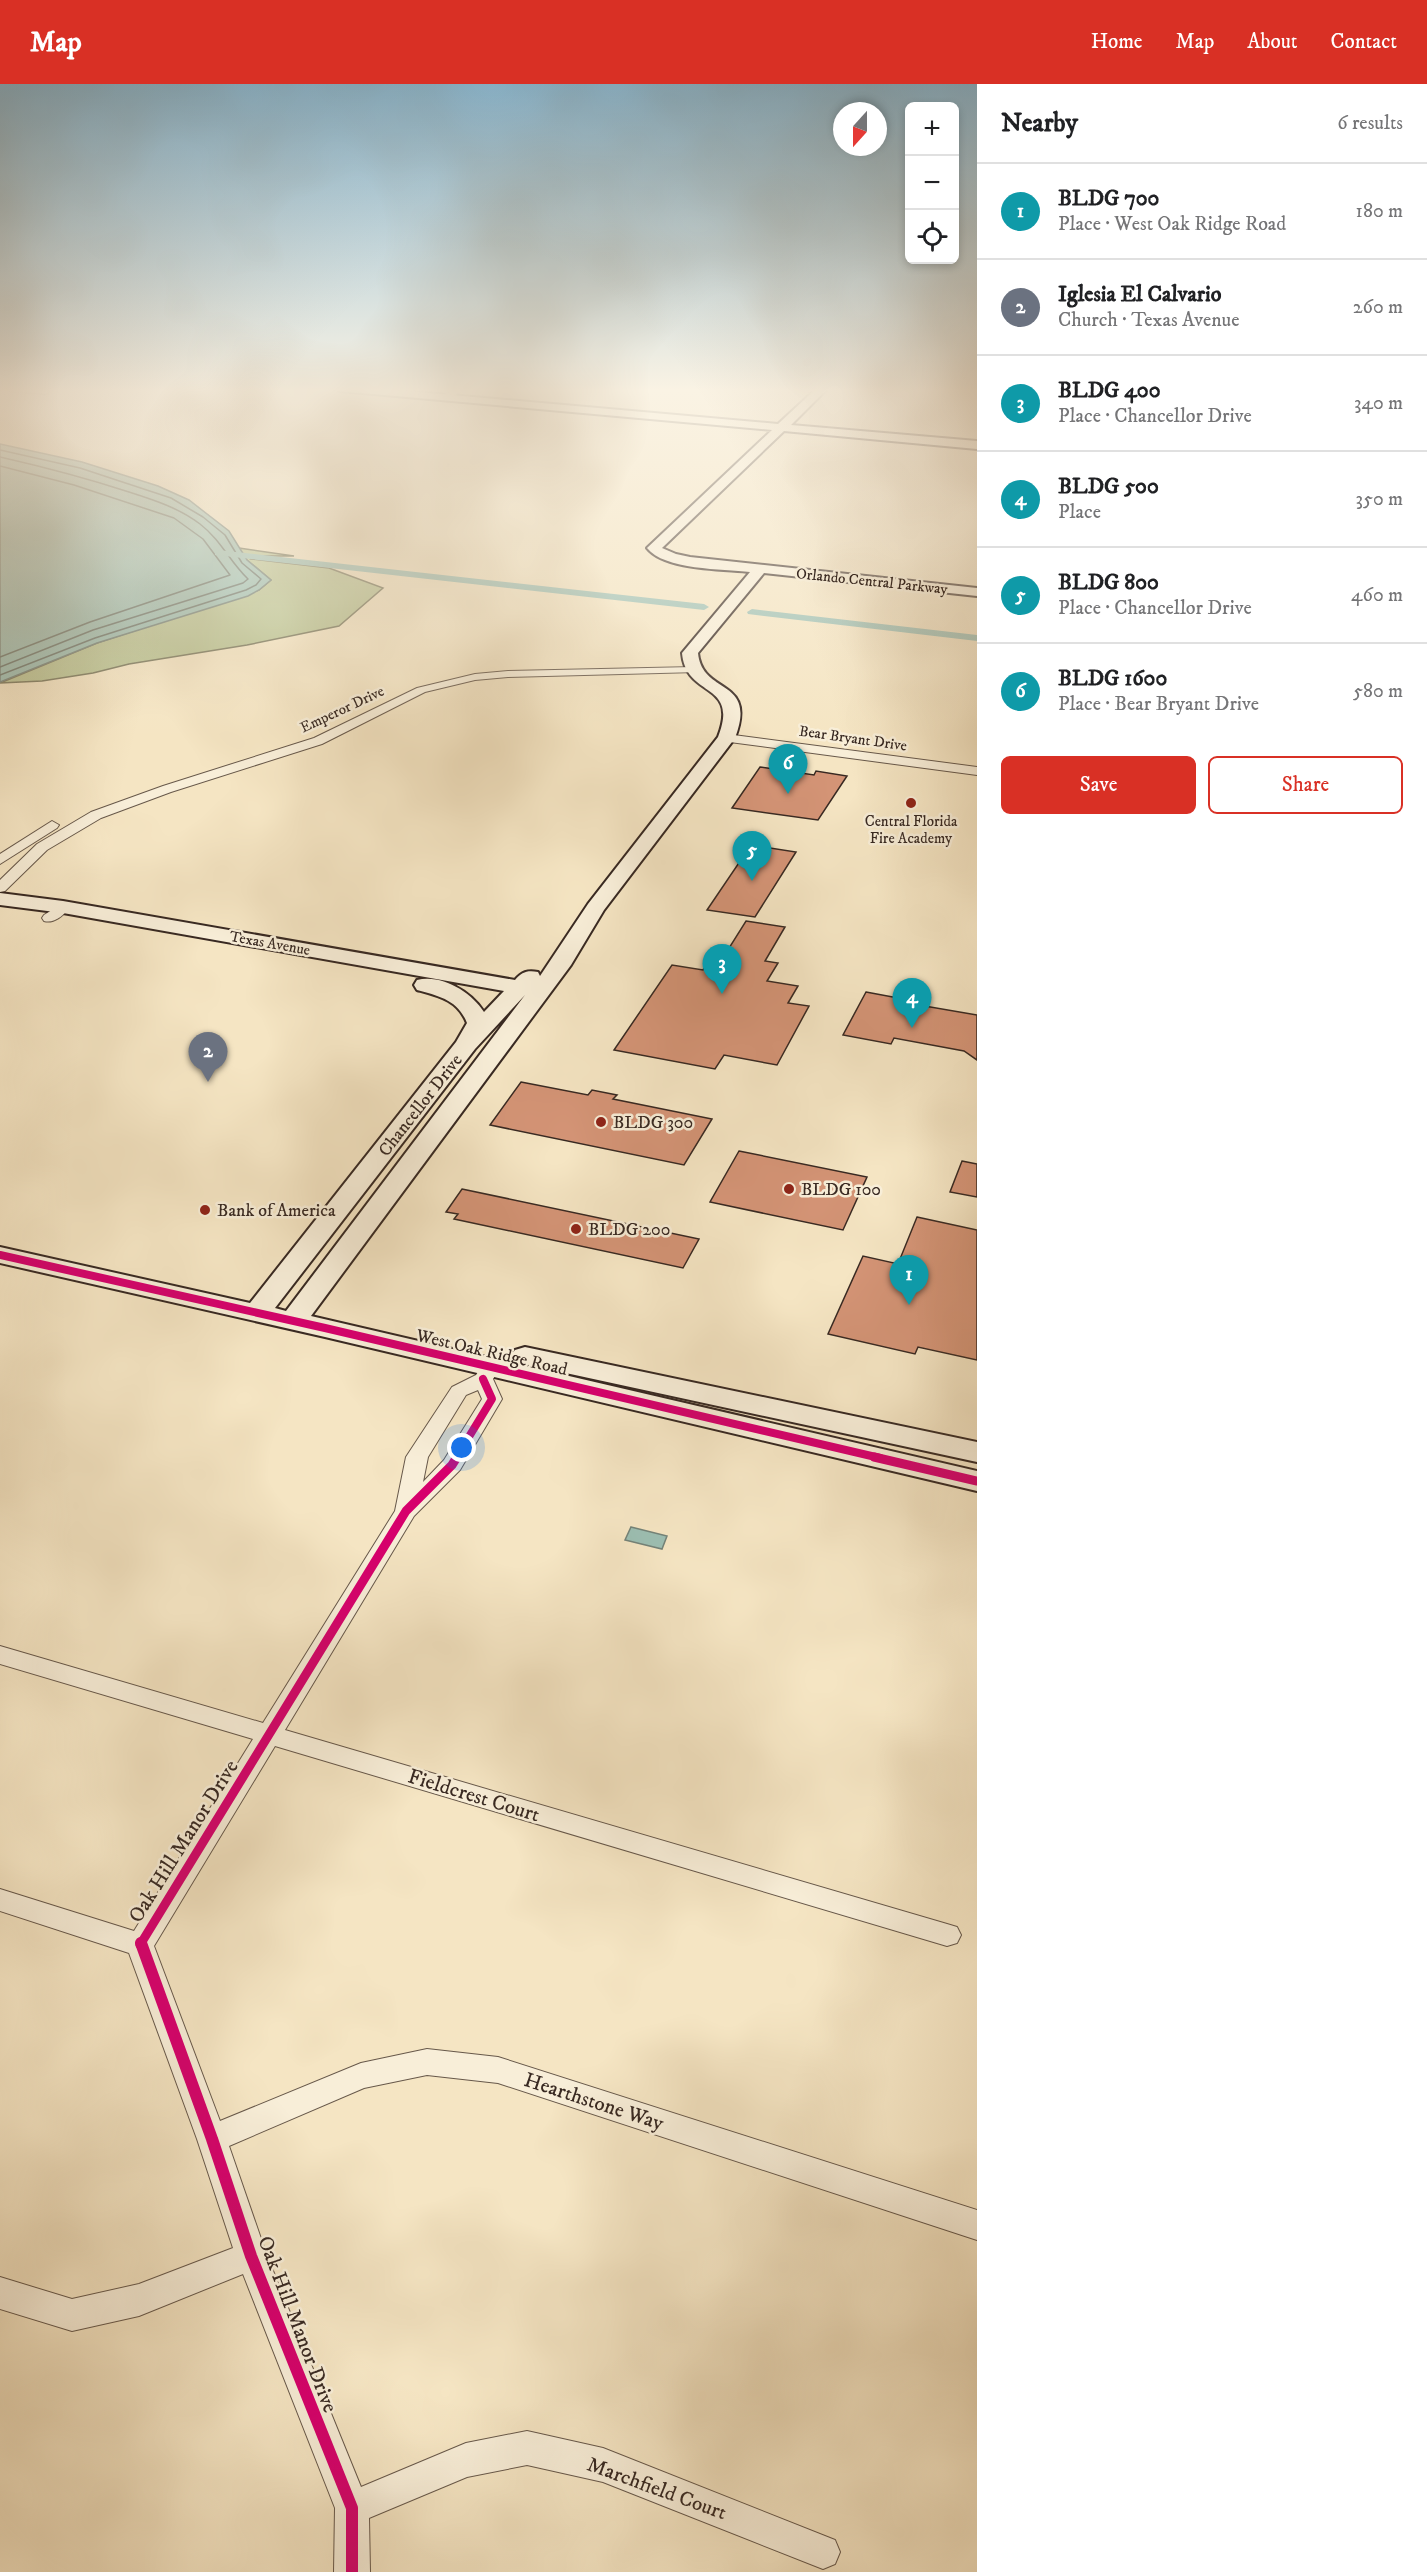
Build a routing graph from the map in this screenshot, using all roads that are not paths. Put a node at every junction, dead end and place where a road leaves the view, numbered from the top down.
1 (699, 504) edge
2 (761, 568) junction
3 (977, 592) edge
4 (691, 666) junction
5 (726, 738) junction
6 (977, 771) edge
7 (0, 860) edge
8 (0, 888) edge
9 (0, 899) edge
10 (595, 908) junction
11 (0, 911) edge
12 (56, 912) junction
13 (549, 957) junction
14 (437, 973) junction
15 (416, 982) junction
16 (525, 994) junction
17 (467, 1044) junction
18 (0, 1235) edge
19 (0, 1255) edge
20 (263, 1304) junction
21 (299, 1312) junction
22 (487, 1373) junction
23 (747, 1403) junction
24 (977, 1452) edge
25 (977, 1481) edge
26 (406, 1511) junction
27 (0, 1655) edge
28 (270, 1734) junction
29 (0, 1900) edge
30 (947, 1935) dead end
31 (140, 1944) junction
32 (212, 2139) junction
33 (977, 2225) edge
34 (251, 2256) junction
35 (0, 2293) edge
36 (352, 2508) junction
37 (823, 2552) dead end
38 (352, 2572) edge

1 - 2 street, Orlando Central Parkway
2 - 3 street, Orlando Central Parkway
2 - 4 street
4 - 5 street, Chancellor Drive
4 - 7 street, Emperor Drive
4 - 8 street, Emperor Drive
5 - 6 street, Bear Bryant Drive
5 - 10 street, Chancellor Drive
9 - 12 street, Texas Avenue
10 - 13 street, Chancellor Drive
10 - 16 street, Chancellor Drive
11 - 12 street, Texas Avenue
12 - 14 street, Texas Avenue
12 - 15 street, Texas Avenue
13 - 14 street
13 - 16 street, Chancellor Drive
14 - 16 street, Texas Avenue
15 - 16 street, Texas Avenue
15 - 17 street
16 - 17 street, Chancellor Drive
16 - 21 street, Chancellor Drive
17 - 20 street, Chancellor Drive
18 - 20 street, West Oak Ridge Road
19 - 20 street, West Oak Ridge Road
20 - 21 street, West Oak Ridge Road
21 - 22 street, West Oak Ridge Road
21 - 23 street, West Oak Ridge Road
22 - 23 street
22 - 25 street, West Oak Ridge Road
22 - 26 street, Oak Hill Manor Drive
22 - 26 street, Oak Hill Manor Drive
23 - 24 street, West Oak Ridge Road
26 - 28 street, Oak Hill Manor Drive
27 - 28 street, Fieldcrest Court
28 - 30 street, Fieldcrest Court
28 - 31 street, Oak Hill Manor Drive
29 - 31 street
31 - 32 street, Oak Hill Manor Drive
32 - 33 street, Hearthstone Way
32 - 34 street, Oak Hill Manor Drive
34 - 35 street
34 - 36 street, Oak Hill Manor Drive
36 - 37 street, Marchfield Court
36 - 38 street, Oak Hill Manor Drive

